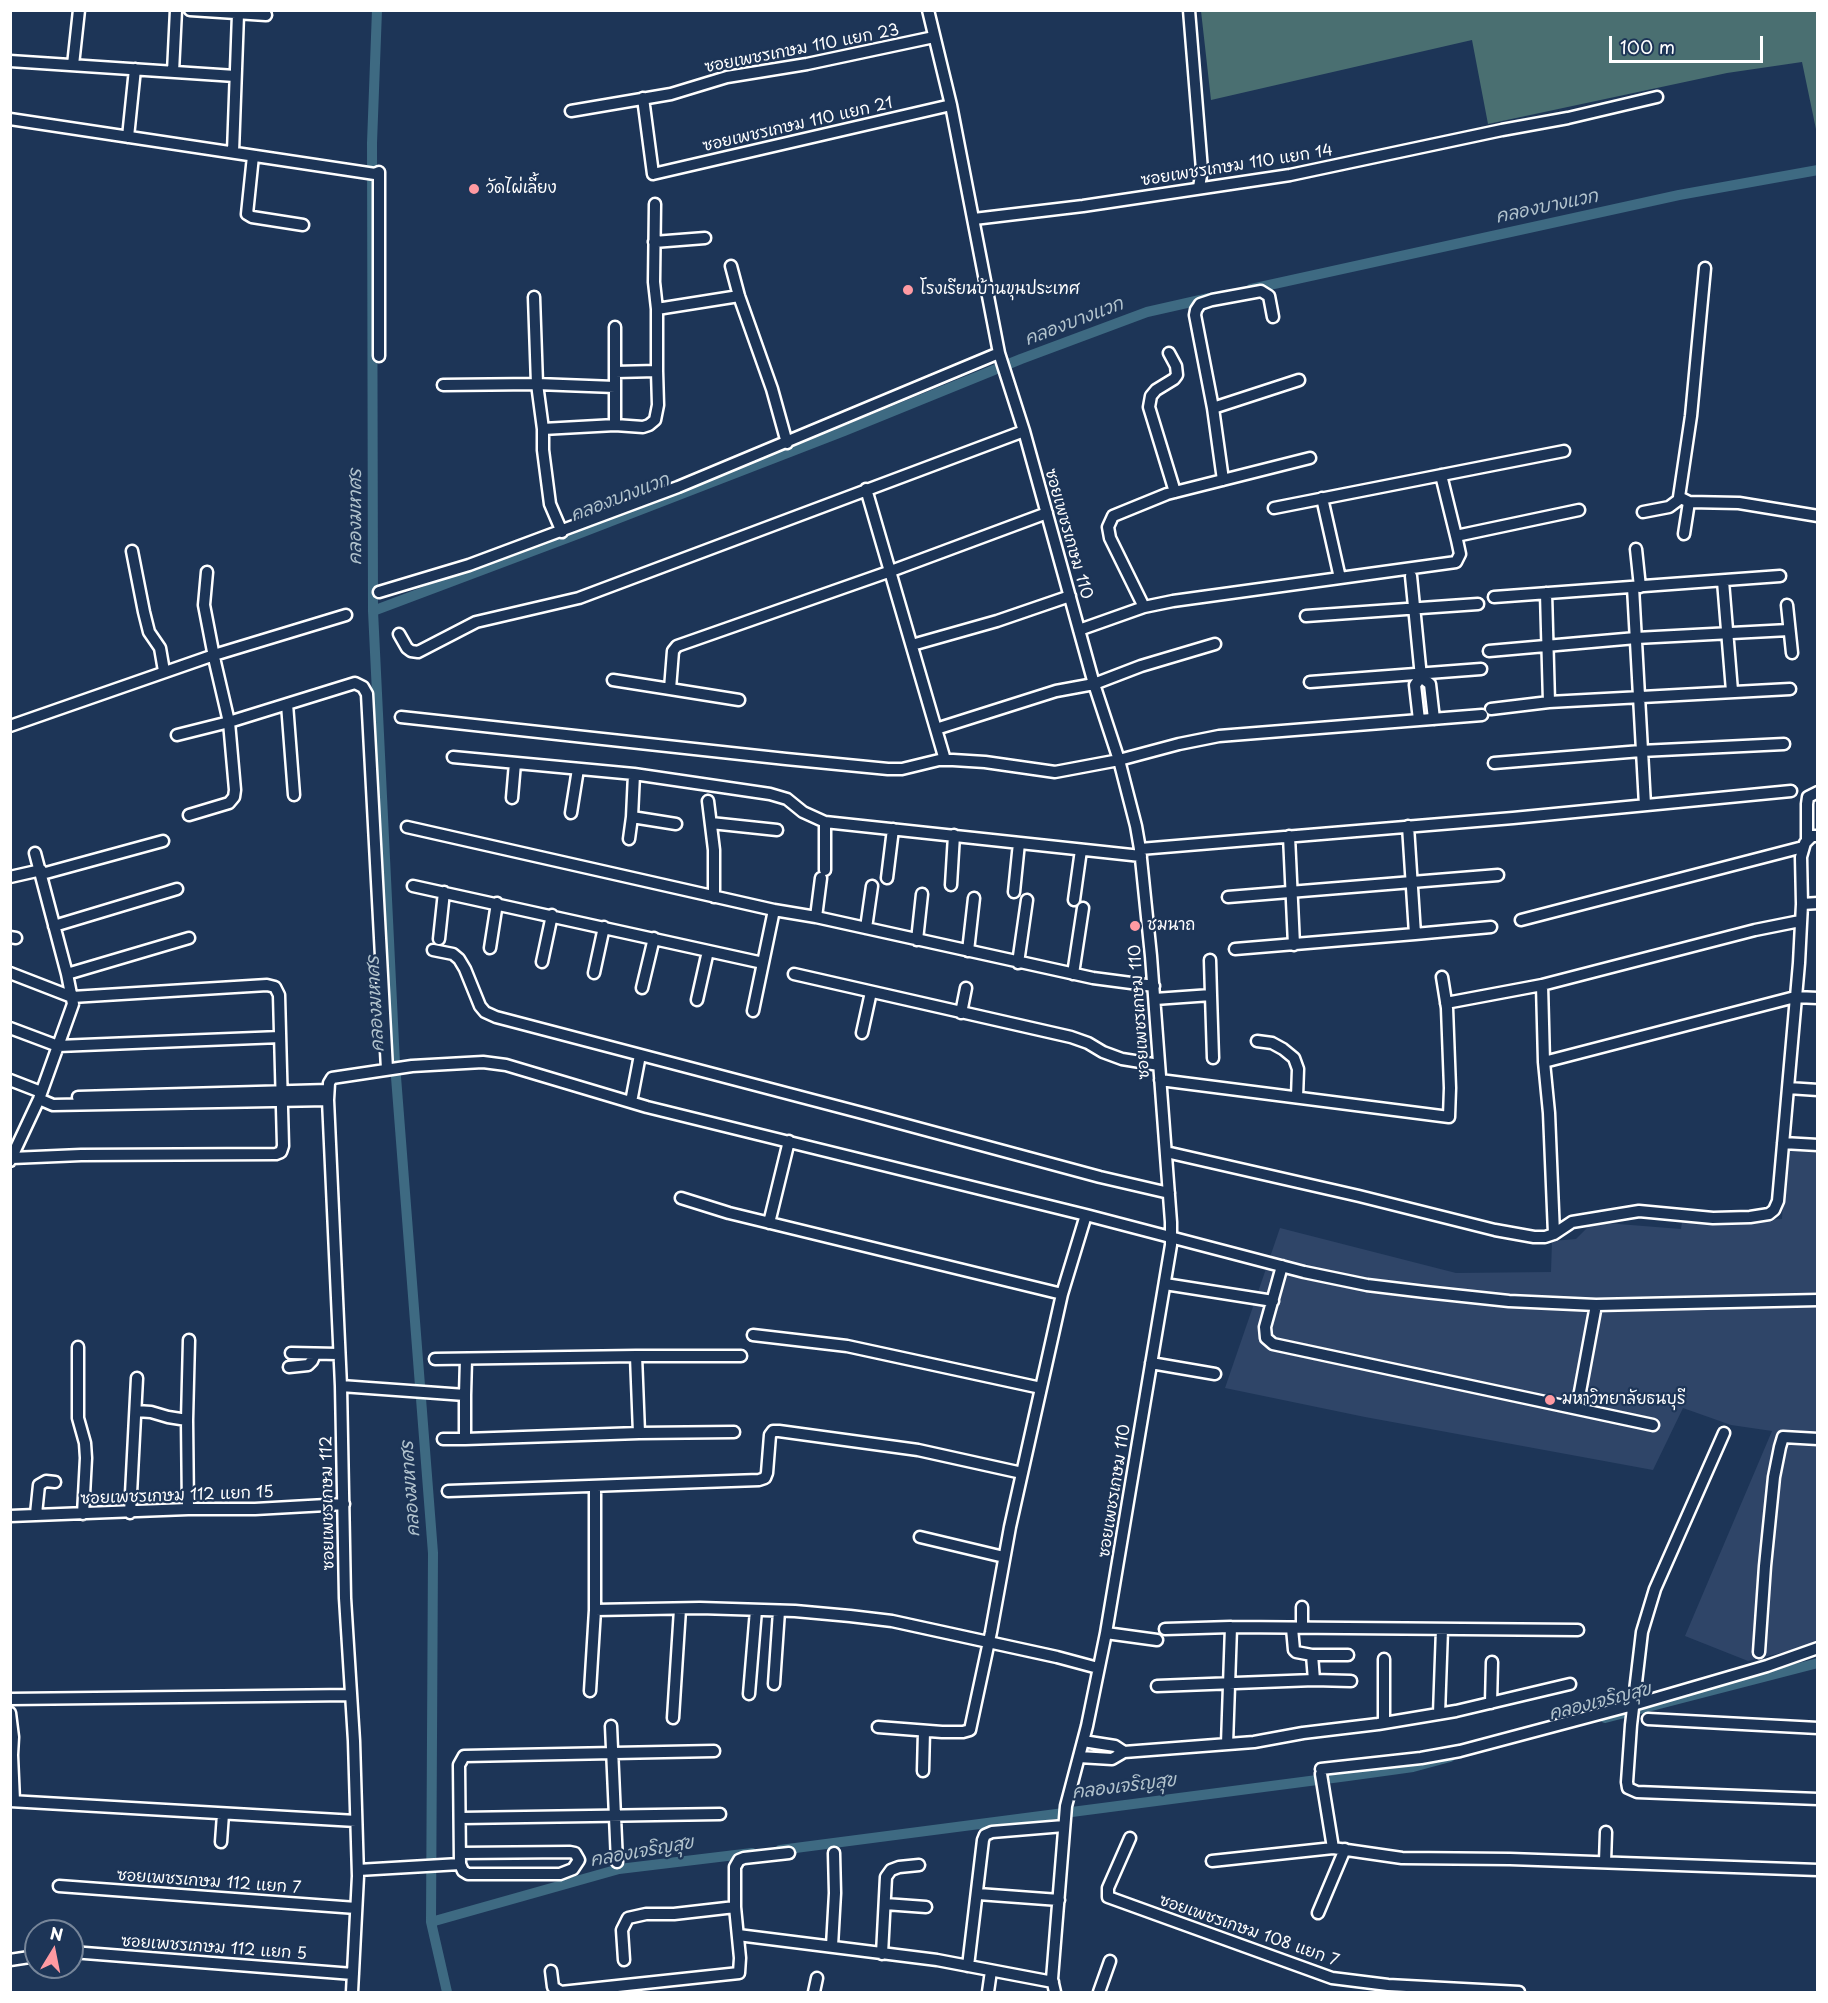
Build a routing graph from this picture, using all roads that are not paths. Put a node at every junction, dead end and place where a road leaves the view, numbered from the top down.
1 (79, 10) edge
2 (176, 10) edge
3 (190, 10) edge
4 (928, 10) edge
5 (1189, 10) edge
6 (238, 14) junction
7 (267, 15) dead end
8 (934, 37) junction
9 (10, 61) edge
10 (73, 65) junction
11 (135, 69) junction
12 (173, 72) junction
13 (235, 76) junction
14 (1657, 97) dead end
15 (643, 98) junction
16 (951, 105) junction
17 (570, 111) dead end
18 (10, 119) edge
19 (128, 137) junction
20 (233, 152) junction
21 (253, 156) junction
22 (1199, 187) junction
23 (654, 204) dead end
24 (974, 219) junction
25 (303, 225) dead end
26 (705, 238) dead end
27 (654, 242) junction
28 (731, 266) dead end
29 (1705, 268) dead end
30 (739, 296) junction
31 (534, 297) dead end
32 (657, 309) junction
33 (1273, 317) dead end
34 (615, 327) dead end
35 (1169, 352) dead end
36 (379, 356) dead end
37 (1000, 356) junction
38 (615, 372) junction
39 (657, 372) junction
40 (1299, 380) dead end
41 (537, 384) junction
42 (443, 385) dead end
43 (615, 387) junction
44 (1213, 408) junction
45 (615, 425) junction
46 (543, 429) junction
47 (1024, 430) junction
48 (787, 443) junction
49 (1564, 451) dead end
50 (1310, 458) dead end
51 (1441, 475) junction
52 (1223, 480) junction
53 (867, 489) junction
54 (1175, 492) junction
55 (1322, 498) junction
56 (1685, 500) junction
57 (1274, 508) dead end
58 (1579, 510) dead end
59 (1643, 512) dead end
60 (1047, 513) junction
61 (1818, 516) edge
62 (562, 532) junction
63 (1683, 534) dead end
64 (1456, 536) junction
65 (1636, 549) dead end
66 (132, 551) dead end
67 (891, 571) junction
68 (207, 572) dead end
69 (1411, 576) dead end
70 (1780, 576) dead end
71 (1340, 578) junction
72 (1723, 581) junction
73 (1636, 587) junction
74 (379, 592) dead end
75 (1546, 593) junction
76 (1070, 596) junction
77 (1494, 597) dead end
78 (1478, 604) dead end
79 (1787, 605) dead end
80 (1144, 607) junction
81 (1414, 609) junction
82 (346, 615) dead end
83 (1306, 616) dead end
84 (1079, 630) junction
85 (1789, 630) junction
86 (399, 634) dead end
87 (1727, 634) junction
88 (1636, 638) junction
89 (1215, 644) dead end
90 (912, 645) junction
91 (1548, 647) junction
92 (1489, 651) dead end
93 (1792, 653) dead end
94 (214, 658) junction
95 (1481, 669) dead end
96 (164, 671) junction
97 (1421, 675) junction
98 (613, 680) dead end
99 (1310, 682) dead end
100 (1094, 684) junction
101 (670, 689) junction
102 (1790, 689) dead end
103 (1732, 691) junction
104 (1640, 698) junction
105 (739, 700) dead end
106 (1549, 702) junction
107 (287, 704) junction
108 (401, 717) dead end
109 (1434, 718) junction
110 (1419, 720) junction
111 (229, 722) junction
112 (10, 726) edge
113 (936, 729) junction
114 (177, 735) dead end
115 (1784, 744) dead end
116 (1641, 751) junction
117 (453, 757) dead end
118 (945, 760) junction
119 (1119, 760) junction
120 (515, 763) junction
121 (1494, 763) dead end
122 (578, 769) junction
123 (634, 774) junction
124 (1791, 791) dead end
125 (1818, 792) edge
126 (294, 795) dead end
127 (512, 798) dead end
128 (708, 801) dead end
129 (1645, 805) junction
130 (571, 813) dead end
131 (189, 815) dead end
132 (632, 817) junction
133 (825, 822) junction
134 (711, 823) junction
135 (676, 824) dead end
136 (1408, 826) junction
137 (407, 827) dead end
138 (893, 829) junction
139 (777, 830) dead end
140 (954, 836) junction
141 (1289, 836) junction
142 (629, 839) dead end
143 (163, 841) dead end
144 (1809, 841) edge
145 (1018, 843) junction
146 (1081, 850) junction
147 (35, 853) dead end
148 (1141, 853) junction
149 (42, 872) junction
150 (1498, 875) dead end
151 (10, 877) edge
152 (887, 878) dead end
153 (1412, 883) junction
154 (951, 885) dead end
155 (413, 886) dead end
156 (872, 886) dead end
157 (177, 889) dead end
158 (444, 892) junction
159 (1014, 892) dead end
160 (1293, 893) junction
161 (922, 894) dead end
162 (714, 897) junction
163 (1228, 897) dead end
164 (974, 898) dead end
165 (1027, 900) dead end
166 (1074, 900) dead end
167 (497, 903) junction
168 (1818, 903) edge
169 (1802, 904) junction
170 (1083, 909) dead end
171 (774, 910) junction
172 (552, 915) junction
173 (816, 917) junction
174 (1521, 920) dead end
175 (1800, 921) junction
176 (54, 926) junction
177 (604, 927) junction
178 (1491, 927) dead end
179 (866, 928) junction
180 (1415, 934) junction
181 (189, 938) dead end
182 (654, 938) junction
183 (440, 939) dead end
184 (917, 940) junction
185 (1294, 945) junction
186 (490, 948) dead end
187 (1235, 949) dead end
188 (433, 950) dead end
189 (708, 951) junction
190 (968, 951) junction
191 (1210, 960) dead end
192 (542, 962) dead end
193 (763, 963) junction
194 (1018, 963) junction
195 (10, 973) edge
196 (594, 973) dead end
197 (67, 974) junction
198 (794, 974) dead end
199 (1073, 974) junction
200 (1442, 978) dead end
201 (1542, 985) junction
202 (1154, 986) junction
203 (642, 987) dead end
204 (966, 988) dead end
205 (871, 992) junction
206 (1211, 995) junction
207 (72, 997) junction
208 (1795, 997) junction
209 (1818, 998) edge
210 (1155, 999) junction
211 (697, 1000) dead end
212 (1446, 1002) junction
213 (753, 1011) dead end
214 (961, 1013) junction
215 (10, 1028) edge
216 (862, 1033) dead end
217 (280, 1037) junction
218 (1257, 1041) dead end
219 (58, 1046) junction
220 (640, 1056) junction
221 (1213, 1058) dead end
222 (1544, 1062) junction
223 (1159, 1065) junction
224 (391, 1068) junction
225 (10, 1080) edge
226 (1161, 1080) junction
227 (1788, 1088) junction
228 (1818, 1089) edge
229 (328, 1095) junction
230 (282, 1096) junction
231 (42, 1097) junction
232 (1297, 1097) junction
233 (630, 1102) junction
234 (10, 1131) edge
235 (22, 1136) junction
236 (789, 1141) junction
237 (1783, 1143) junction
238 (1818, 1145) edge
239 (1166, 1152) junction
240 (11, 1160) edge
241 (1169, 1193) junction
242 (681, 1198) dead end
243 (1086, 1215) junction
244 (769, 1223) junction
245 (1554, 1234) junction
246 (1172, 1237) junction
247 (1282, 1266) junction
248 (1165, 1284) junction
249 (1062, 1294) junction
250 (1818, 1300) edge
251 (1273, 1301) junction
252 (1596, 1305) junction
253 (753, 1335) dead end
254 (189, 1340) dead end
255 (78, 1347) dead end
256 (291, 1353) dead end
257 (315, 1354) junction
258 (338, 1354) junction
259 (636, 1356) junction
260 (741, 1356) dead end
261 (435, 1359) dead end
262 (466, 1359) junction
263 (1151, 1364) junction
264 (289, 1367) dead end
265 (1215, 1374) dead end
266 (137, 1378) dead end
267 (341, 1386) junction
268 (1041, 1388) junction
269 (465, 1395) junction
270 (1577, 1408) junction
271 (136, 1411) junction
272 (187, 1420) junction
273 (1653, 1425) dead end
274 (734, 1432) dead end
275 (639, 1433) junction
276 (1724, 1433) dead end
277 (443, 1439) dead end
278 (465, 1439) junction
279 (1818, 1439) edge
280 (1022, 1473) junction
281 (55, 1482) dead end
282 (595, 1486) junction
283 (448, 1491) dead end
284 (344, 1504) junction
285 (188, 1509) junction
286 (130, 1513) junction
287 (36, 1514) junction
288 (83, 1514) junction
289 (10, 1516) edge
290 (920, 1537) dead end
291 (1004, 1557) junction
292 (1302, 1607) dead end
293 (680, 1609) junction
294 (595, 1610) junction
295 (756, 1610) junction
296 (779, 1611) junction
297 (1231, 1627) junction
298 (1297, 1627) junction
299 (1165, 1629) dead end
300 (1442, 1629) junction
301 (1578, 1630) dead end
302 (1106, 1633) junction
303 (1157, 1640) dead end
304 (989, 1642) junction
305 (1818, 1648) edge
306 (1760, 1652) dead end
307 (1312, 1654) junction
308 (1348, 1655) dead end
309 (1384, 1659) dead end
310 (1492, 1662) dead end
311 (1098, 1668) junction
312 (1314, 1680) junction
313 (1351, 1681) dead end
314 (1228, 1682) junction
315 (1570, 1683) dead end
316 (774, 1684) dead end
317 (1157, 1686) dead end
318 (590, 1691) dead end
319 (749, 1694) dead end
320 (351, 1695) junction
321 (10, 1699) edge
322 (1491, 1703) junction
323 (1633, 1707) junction
324 (10, 1713) edge
325 (1439, 1714) junction
326 (673, 1718) dead end
327 (1648, 1719) dead end
328 (1383, 1723) junction
329 (611, 1726) dead end
330 (878, 1727) dead end
331 (1818, 1728) edge
332 (924, 1731) junction
333 (1083, 1741) junction
334 (1227, 1744) junction
335 (714, 1751) dead end
336 (1124, 1752) junction
337 (613, 1753) junction
338 (1079, 1757) junction
339 (924, 1771) dead end
340 (1818, 1799) edge
341 (12, 1802) edge
342 (223, 1814) junction
343 (720, 1814) dead end
344 (614, 1817) junction
345 (461, 1818) junction
346 (356, 1821) junction
347 (1064, 1823) junction
348 (1606, 1832) dead end
349 (1130, 1838) dead end
350 (221, 1842) dead end
351 (1333, 1848) junction
352 (1345, 1849) junction
353 (834, 1852) dead end
354 (789, 1853) dead end
355 (458, 1860) junction
356 (1212, 1861) dead end
357 (617, 1862) dead end
358 (1605, 1862) junction
359 (920, 1865) dead end
360 (358, 1870) junction
361 (1818, 1870) edge
362 (59, 1886) dead end
363 (978, 1894) junction
364 (1059, 1900) junction
365 (885, 1904) junction
366 (735, 1907) junction
367 (926, 1907) dead end
368 (356, 1908) junction
369 (1318, 1912) dead end
370 (738, 1935) junction
371 (832, 1946) junction
372 (84, 1953) edge
373 (882, 1954) junction
374 (624, 1960) dead end
375 (1110, 1961) dead end
376 (968, 1966) junction
377 (551, 1971) dead end
378 (991, 1971) junction
379 (353, 1974) junction
380 (817, 1978) dead end
381 (1054, 1987) edge
382 (352, 1992) edge
383 (814, 1992) edge
384 (988, 1992) edge
385 (1099, 1992) edge
386 (1519, 1992) edge

1 - 10 street
2 - 12 street
3 - 6 street
4 - 8 street, ซอยเพชรเกษม 110
5 - 22 street
6 - 7 street
6 - 13 street
8 - 15 street, ซอยเพชรเกษม 110 แยก 23
8 - 16 street, ซอยเพชรเกษม 110
9 - 10 street
10 - 11 street
11 - 12 street
11 - 19 street
12 - 13 street
13 - 20 street
14 - 22 street, ซอยเพชรเกษม 110 แยก 14
15 - 16 street, ซอยเพชรเกษม 110 แยก 21
15 - 17 street, ซอยเพชรเกษม 110 แยก 23
16 - 24 street, ซอยเพชรเกษม 110
18 - 19 street
19 - 20 street
20 - 21 street
21 - 25 street
21 - 36 street
22 - 24 street, ซอยเพชรเกษม 110 แยก 14
23 - 27 street
24 - 37 street, ซอยเพชรเกษม 110
26 - 27 street
27 - 32 street
28 - 30 street
29 - 56 street
30 - 32 street
30 - 48 street
31 - 41 street
32 - 39 street
33 - 44 street
34 - 38 street
35 - 54 street
37 - 47 street, ซอยเพชรเกษม 110
37 - 48 street
38 - 39 street
38 - 43 street
39 - 45 street
40 - 44 street
41 - 42 street
41 - 43 street
41 - 46 street
43 - 45 street
44 - 52 street
45 - 46 street
46 - 62 street
47 - 53 street
47 - 60 street, ซอยเพชรเกษม 110
48 - 62 street
49 - 51 street
50 - 52 street
51 - 55 street
51 - 64 street
52 - 54 street
53 - 67 street
53 - 86 street
54 - 80 street
55 - 57 street
55 - 71 street
56 - 59 street
56 - 61 street
56 - 63 street
58 - 64 street
60 - 67 street
60 - 76 street, ซอยเพชรเกษม 110
62 - 74 street
64 - 71 street
65 - 73 street
66 - 96 street
67 - 90 street
67 - 101 street
68 - 94 street
69 - 81 street
70 - 72 street
71 - 80 street
72 - 73 street
72 - 87 street
73 - 75 street
73 - 88 street
75 - 77 street
75 - 91 street
76 - 84 street, ซอยเพชรเกษม 110
76 - 90 street
78 - 81 street
79 - 85 street
80 - 84 street
81 - 83 street
81 - 97 street
82 - 94 street
84 - 100 street, ซอยเพชรเกษม 110
85 - 87 street
85 - 93 street
87 - 88 street
87 - 103 street
88 - 91 street
88 - 104 street
89 - 100 street
90 - 113 street
91 - 92 street
91 - 106 street
94 - 96 street
94 - 111 street
95 - 97 street
96 - 112 street
97 - 99 street
97 - 109 street
97 - 110 street
98 - 101 street
100 - 113 street
100 - 119 street, ซอยเพชรเกษม 110
101 - 105 street
102 - 103 street
103 - 104 street
104 - 106 street
104 - 116 street
106 - 109 street
107 - 111 street
107 - 126 street
107 - 224 street
108 - 118 street
109 - 110 street
110 - 119 street
111 - 114 street
111 - 131 street
113 - 118 street
115 - 116 street
116 - 121 street
116 - 129 street
117 - 120 street
118 - 119 street
119 - 148 street, ซอยเพชรเกษม 110
120 - 122 street
120 - 127 street
122 - 123 street
122 - 130 street
123 - 132 street
123 - 133 street
124 - 129 street
125 - 144 street
128 - 134 street
129 - 136 street
132 - 135 street
132 - 142 street
133 - 138 street
133 - 173 street
134 - 139 street
134 - 162 street
136 - 141 street
136 - 153 street
137 - 162 street
138 - 140 street
138 - 152 street
140 - 145 street
140 - 154 street
141 - 148 street
141 - 160 street
143 - 149 street
144 - 169 street
144 - 174 street
145 - 146 street
145 - 159 street
146 - 148 street
146 - 166 street
147 - 149 street
148 - 202 street, ซอยเพชรเกษม 110
149 - 151 street
149 - 176 street
150 - 153 street
153 - 160 street
153 - 180 street
155 - 158 street
156 - 179 street
157 - 176 street
158 - 167 street
158 - 183 street
160 - 163 street
160 - 185 street
161 - 184 street
162 - 171 street
164 - 190 street
165 - 194 street
167 - 172 street
167 - 186 street
168 - 169 street
169 - 175 street
170 - 199 street
171 - 173 street
171 - 193 street
172 - 177 street
172 - 192 street
173 - 179 street
175 - 201 street
175 - 208 street
176 - 197 street
177 - 182 street
177 - 196 street
178 - 180 street
179 - 184 street
180 - 185 street
181 - 197 street
182 - 189 street
182 - 203 street
184 - 190 street
185 - 187 street
188 - 220 street
189 - 193 street
189 - 211 street
190 - 194 street
191 - 206 street
193 - 213 street
194 - 199 street
195 - 207 street
197 - 207 street
198 - 205 street
199 - 202 street
200 - 212 street
201 - 212 street
201 - 222 street
202 - 210 street, ซอยเพชรเกษม 110
204 - 214 street
205 - 214 street
205 - 216 street
206 - 210 street
206 - 221 street
207 - 217 street
207 - 219 street
208 - 209 street
208 - 222 street
208 - 227 street
210 - 223 street, ซอยเพชรเกษม 110
212 - 232 street
214 - 223 street
215 - 219 street
217 - 219 street
217 - 230 street
218 - 232 street
219 - 231 street
220 - 233 street
220 - 241 street
222 - 245 street
223 - 226 street, ซอยเพชรเกษม 110
224 - 229 street
224 - 233 street
225 - 231 street
226 - 232 street
226 - 239 street, ซอยเพชรเกษม 110
227 - 228 street
227 - 237 street
229 - 230 street
229 - 258 street, ซอยเพชรเกษม 112
230 - 231 street
230 - 240 street
231 - 235 street
233 - 236 street
234 - 235 street
235 - 240 street
236 - 243 street
236 - 244 street
237 - 238 street
237 - 245 street
239 - 241 street, ซอยเพชรเกษม 110
239 - 245 street
241 - 246 street, ซอยเพชรเกษม 110
242 - 244 street
243 - 246 street
243 - 249 street
244 - 249 street
246 - 247 street
246 - 248 street, ซอยเพชรเกษม 110
247 - 251 street
247 - 252 street
248 - 251 street
248 - 263 street, ซอยเพชรเกษม 110
249 - 268 street
250 - 252 street
251 - 270 street
252 - 270 street
253 - 268 street
254 - 272 street
255 - 288 street
256 - 257 street
257 - 258 street
257 - 264 street
258 - 267 street, ซอยเพชรเกษม 112
259 - 260 street
259 - 262 street
259 - 275 street
261 - 262 street
262 - 269 street
263 - 265 street
263 - 302 street, ซอยเพชรเกษม 110
266 - 271 street
267 - 269 street
267 - 284 street, ซอยเพชรเกษม 112
268 - 280 street
269 - 278 street
270 - 273 street
271 - 272 street
271 - 286 street
272 - 285 street
274 - 275 street
275 - 278 street
276 - 323 street
277 - 278 street
279 - 306 street
280 - 282 street
280 - 291 street
281 - 287 street
282 - 283 street
282 - 294 street
284 - 285 street, ซอยเพชรเกษม 112 แยก 15
284 - 320 street, ซอยเพชรเกษม 112
285 - 286 street, ซอยเพชรเกษม 112 แยก 15
286 - 288 street, ซอยเพชรเกษม 112 แยก 15
287 - 288 street, ซอยเพชรเกษม 112 แยก 15
287 - 289 street, ซอยเพชรเกษม 112 แยก 15
290 - 291 street
291 - 304 street
292 - 298 street
293 - 294 street
293 - 295 street
293 - 326 street
294 - 318 street
295 - 296 street
295 - 319 street
296 - 304 street
296 - 316 street
297 - 298 street
297 - 299 street
297 - 314 street
298 - 300 street
298 - 307 street
300 - 301 street
300 - 325 street
302 - 303 street
302 - 311 street, ซอยเพชรเกษม 110
304 - 311 street
304 - 332 street
305 - 323 street
307 - 308 street
307 - 312 street
309 - 328 street
310 - 322 street
311 - 333 street, ซอยเพชรเกษม 110
312 - 313 street
312 - 314 street
314 - 317 street
314 - 334 street
315 - 322 street
320 - 321 street
320 - 346 street, ซอยเพชรเกษม 112
322 - 325 street
323 - 340 street
323 - 351 street
324 - 341 street
325 - 328 street
327 - 331 street
328 - 334 street
329 - 337 street
330 - 332 street
332 - 339 street
333 - 336 street
333 - 338 street, ซอยเพชรเกษม 110
334 - 336 street
335 - 337 street
336 - 338 street
337 - 344 street
337 - 345 street
338 - 347 street, ซอยเพชรเกษม 110
341 - 342 street
342 - 346 street
342 - 350 street
343 - 344 street
344 - 345 street
344 - 357 street
345 - 355 street
346 - 360 street, ซอยเพชรเกษม 112
347 - 363 street
347 - 364 street, ซอยเพชรเกษม 110
348 - 358 street
349 - 386 street, ซอยเพชรเกษม 108 แยก 7
351 - 352 street
351 - 356 street
352 - 358 street
352 - 369 street
353 - 371 street
354 - 366 street
355 - 355 street
355 - 360 street
358 - 361 street
359 - 365 street
360 - 368 street, ซอยเพชรเกษม 112
362 - 368 street, ซอยเพชรเกษม 112 แยก 7
363 - 364 street
363 - 376 street
364 - 381 street, ซอยเพชรเกษม 110
365 - 367 street
365 - 373 street
366 - 370 street
366 - 374 street
368 - 379 street, ซอยเพชรเกษม 112
370 - 371 street
370 - 377 street
371 - 373 street
372 - 379 street, ซอยเพชรเกษม 112 แยก 5
373 - 376 street
375 - 385 street
376 - 378 street
378 - 381 street
378 - 384 street
379 - 382 street, ซอยเพชรเกษม 112
380 - 383 street

